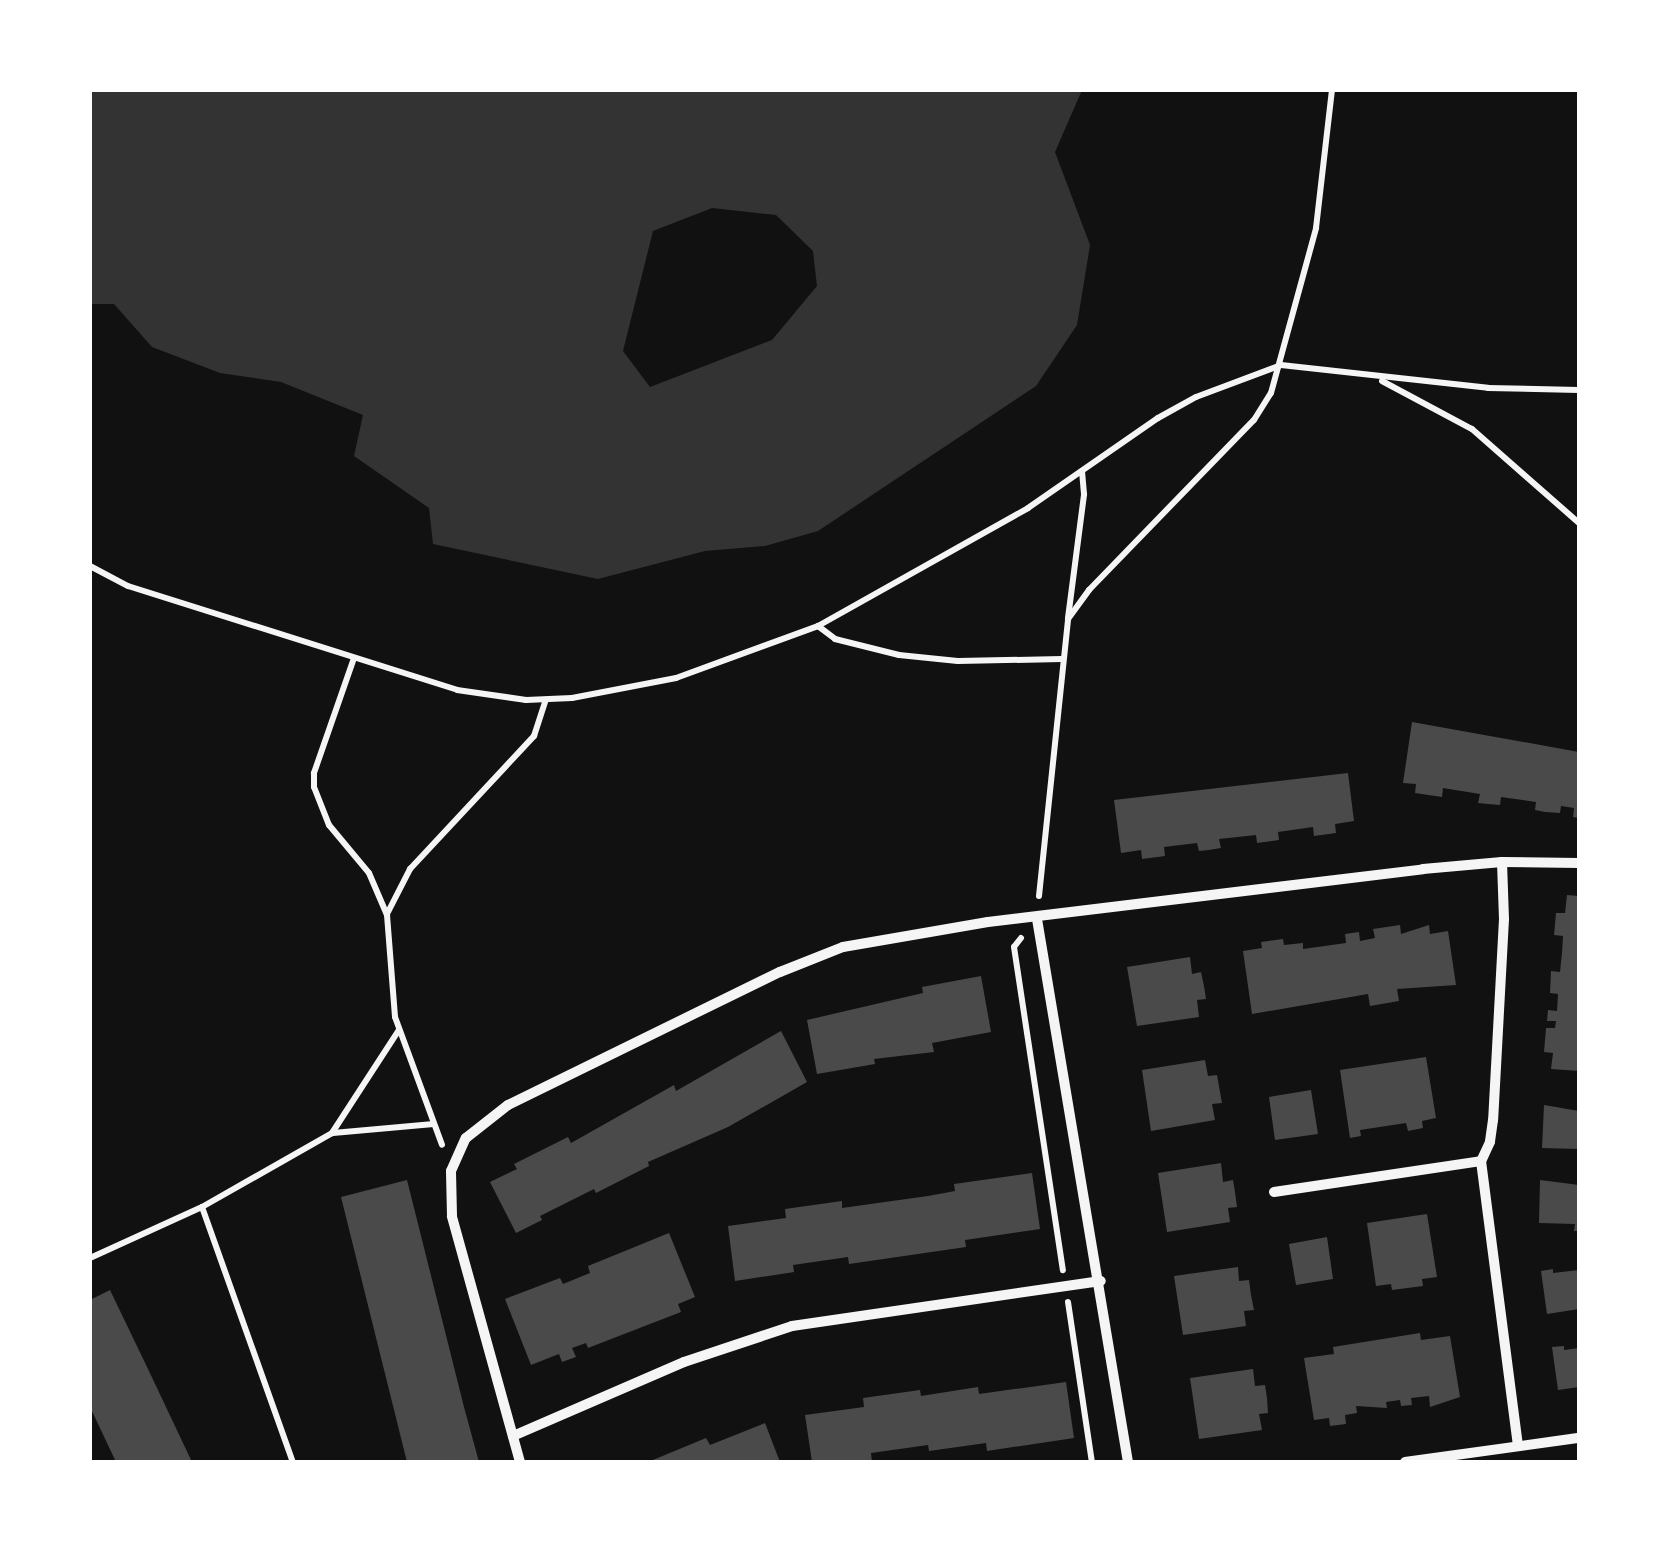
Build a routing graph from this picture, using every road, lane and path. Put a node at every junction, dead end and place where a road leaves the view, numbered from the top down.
1 (1332, 90) edge
2 (1281, 365) junction
3 (1377, 378) junction
4 (1579, 390) edge
5 (1082, 470) junction
6 (1579, 523) edge
7 (90, 566) edge
8 (1068, 619) junction
9 (818, 626) junction
10 (354, 658) junction
11 (1062, 659) junction
12 (546, 700) junction
13 (1502, 862) junction
14 (1579, 864) edge
15 (387, 916) junction
16 (1036, 919) junction
17 (399, 1030) junction
18 (434, 1124) junction
19 (332, 1133) junction
20 (1480, 1161) junction
21 (451, 1171) junction
22 (1274, 1192) dead end
23 (202, 1207) junction
24 (90, 1258) edge
25 (1100, 1282) junction
26 (1066, 1286) junction
27 (513, 1436) junction
28 (1579, 1438) edge
29 (1518, 1446) junction
30 (293, 1462) edge
31 (520, 1462) edge
32 (1092, 1462) edge
33 (1128, 1462) edge
34 (1405, 1462) edge

1 - 2 path
2 - 3 path
2 - 5 path
2 - 8 path
3 - 4 path
3 - 6 path
5 - 8 path
5 - 9 path
7 - 10 path
8 - 11 path
9 - 11 path
9 - 12 path
10 - 12 path
10 - 15 path
11 - 16 path
12 - 15 path
13 - 14 street
13 - 16 street
13 - 20 street
15 - 17 path
16 - 21 street
16 - 25 street
16 - 26 path
17 - 18 path
17 - 19 path
18 - 19 path
18 - 21 path
19 - 23 path
20 - 22 street
20 - 29 street
21 - 27 street
23 - 24 path
23 - 30 path
25 - 26 street
25 - 33 street
26 - 27 street
26 - 32 path
27 - 31 street
28 - 29 street
29 - 34 street

